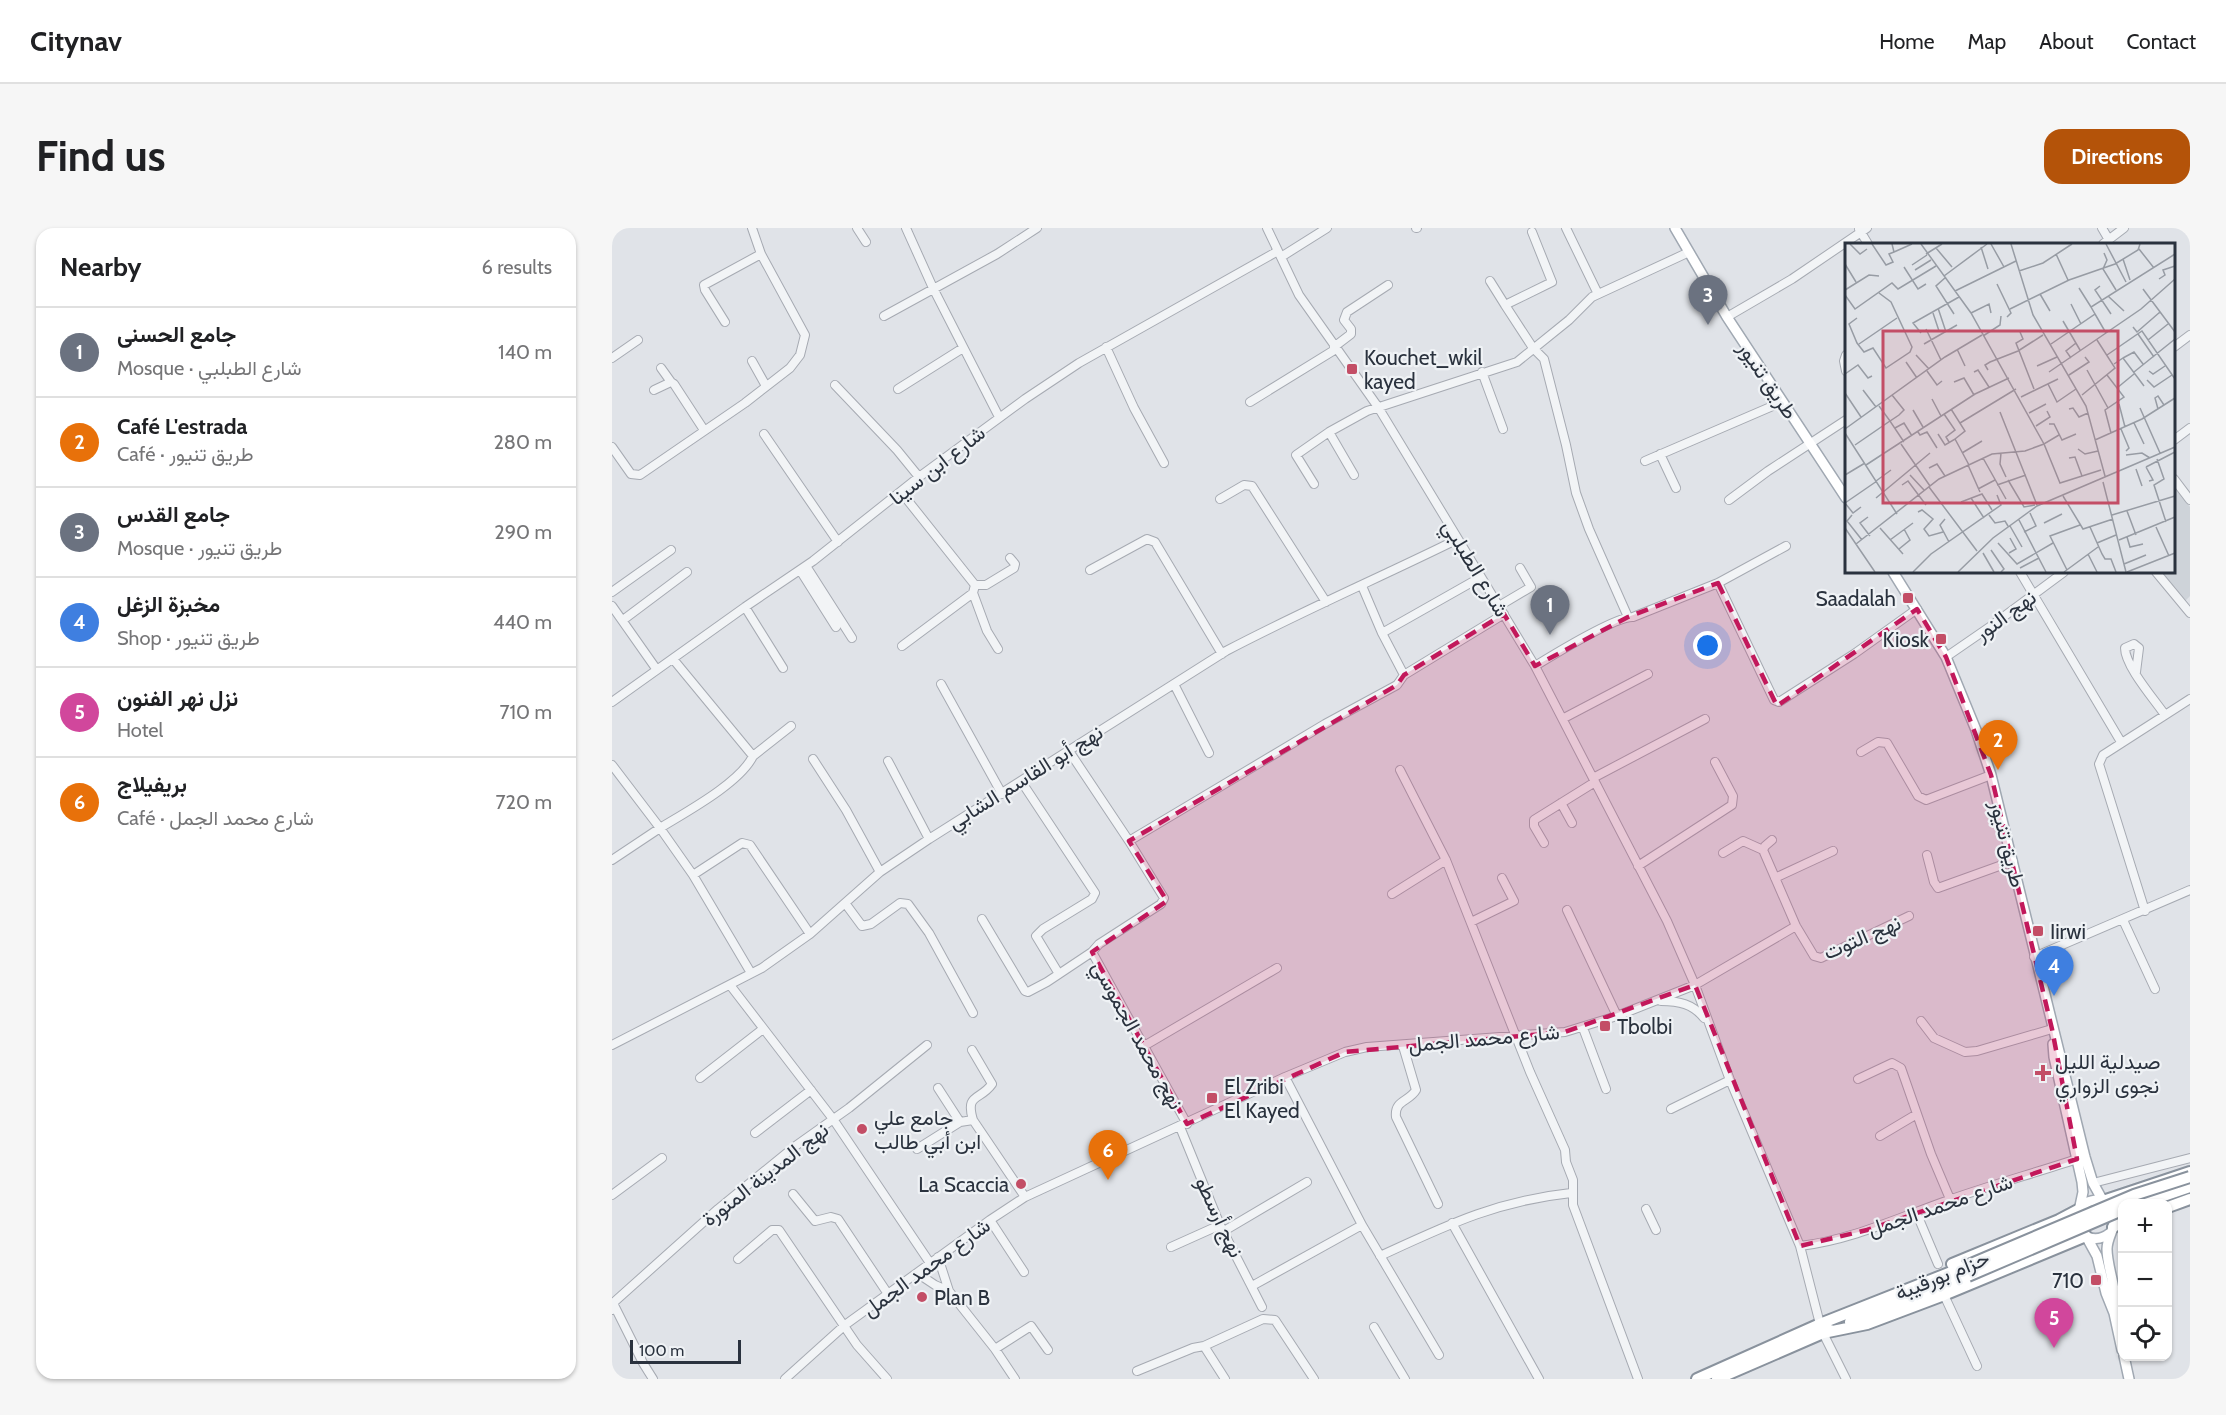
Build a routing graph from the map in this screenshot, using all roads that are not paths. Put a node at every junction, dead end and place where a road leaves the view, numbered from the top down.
1 (752, 228) edge
2 (857, 228) edge
3 (906, 228) edge
4 (1267, 228) edge
5 (1327, 228) edge
6 (1566, 228) edge
7 (1675, 228) edge
8 (2102, 228) edge
9 (2124, 228) edge
10 (1035, 229) edge
11 (1862, 229) edge
12 (1532, 232) dead end
13 (866, 242) dead end
14 (2106, 242) edge
15 (1868, 243) edge
16 (1687, 252) junction
17 (761, 254) junction
18 (1279, 254) junction
19 (1490, 280) dead end
20 (1388, 285) dead end
21 (933, 288) junction
22 (1598, 294) junction
23 (1505, 305) junction
24 (884, 316) dead end
25 (1726, 317) junction
26 (725, 322) dead end
27 (2190, 335) edge
28 (638, 340) dead end
29 (2175, 346) edge
30 (1106, 347) junction
31 (963, 348) junction
32 (1335, 348) junction
33 (1533, 348) junction
34 (612, 358) edge
35 (752, 361) dead end
36 (661, 368) dead end
37 (1482, 372) junction
38 (670, 382) junction
39 (835, 385) dead end
40 (766, 386) junction
41 (898, 389) dead end
42 (654, 390) dead end
43 (1250, 402) dead end
44 (1782, 402) junction
45 (1378, 407) junction
46 (999, 417) junction
47 (1845, 421) edge
48 (2190, 428) edge
49 (1503, 429) dead end
50 (704, 430) junction
51 (1329, 432) junction
52 (764, 434) dead end
53 (2175, 439) edge
54 (1810, 443) junction
55 (612, 447) edge
56 (1660, 454) junction
57 (1645, 460) dead end
58 (1164, 463) dead end
59 (1354, 475) dead end
60 (919, 477) junction
61 (2175, 480) edge
62 (1314, 484) dead end
63 (1676, 488) dead end
64 (901, 492) junction
65 (1845, 496) edge
66 (1220, 499) dead end
67 (1729, 500) dead end
68 (2190, 500) edge
69 (1458, 539) junction
70 (838, 542) junction
71 (1786, 546) dead end
72 (671, 550) dead end
73 (1010, 558) dead end
74 (803, 568) junction
75 (1520, 568) dead end
76 (1090, 570) dead end
77 (687, 572) dead end
78 (1894, 573) edge
79 (2021, 573) edge
80 (2063, 573) edge
81 (2157, 573) edge
82 (1481, 577) junction
83 (1718, 583) junction
84 (1362, 586) junction
85 (974, 589) junction
86 (612, 592) edge
87 (2033, 596) junction
88 (1326, 602) junction
89 (612, 606) edge
90 (1499, 606) junction
91 (745, 607) junction
92 (2188, 607) edge
93 (1917, 609) junction
94 (1504, 614) junction
95 (1628, 617) junction
96 (623, 620) junction
97 (836, 627) dead end
98 (1382, 633) junction
99 (852, 638) dead end
100 (902, 646) dead end
101 (998, 649) dead end
102 (1222, 654) junction
103 (1946, 657) junction
104 (673, 659) junction
105 (1535, 666) junction
106 (783, 668) dead end
107 (657, 670) junction
108 (2136, 672) dead end
109 (1648, 674) dead end
110 (1404, 675) junction
111 (941, 684) dead end
112 (1174, 684) junction
113 (2190, 699) edge
114 (612, 702) edge
115 (2165, 715) junction
116 (1564, 718) junction
117 (1705, 719) dead end
118 (791, 726) dead end
119 (2121, 742) junction
120 (1069, 751) junction
121 (1861, 752) dead end
122 (1209, 753) dead end
123 (753, 756) junction
124 (813, 759) dead end
125 (888, 761) dead end
126 (1715, 762) dead end
127 (612, 765) edge
128 (1400, 770) dead end
129 (1990, 775) junction
130 (1594, 780) junction
131 (1021, 781) junction
132 (1002, 794) junction
133 (1561, 803) junction
134 (1572, 823) dead end
135 (660, 828) junction
136 (929, 839) junction
137 (1772, 840) dead end
138 (1129, 841) junction
139 (1544, 843) dead end
140 (1763, 850) junction
141 (1833, 851) dead end
142 (1723, 853) dead end
143 (1927, 855) dead end
144 (612, 860) edge
145 (1446, 860) junction
146 (2013, 861) junction
147 (1638, 866) junction
148 (880, 872) junction
149 (693, 875) junction
150 (1502, 878) dead end
151 (1775, 878) junction
152 (2190, 890) edge
153 (1392, 894) dead end
154 (845, 903) junction
155 (1567, 910) dead end
156 (2145, 911) junction
157 (1909, 916) dead end
158 (982, 919) dead end
159 (2123, 920) junction
160 (1471, 922) junction
161 (1796, 926) junction
162 (810, 934) junction
163 (1092, 952) junction
164 (2034, 957) junction
165 (1277, 968) dead end
166 (751, 973) junction
167 (1059, 974) junction
168 (730, 985) junction
169 (1695, 986) junction
170 (2155, 988) dead end
171 (1657, 1002) junction
172 (973, 1012) dead end
173 (1617, 1016) junction
174 (1921, 1020) dead end
175 (1709, 1025) junction
176 (1583, 1028) junction
177 (763, 1029) junction
178 (2052, 1029) junction
179 (1515, 1035) junction
180 (612, 1045) edge
181 (927, 1046) dead end
182 (1144, 1046) junction
183 (1403, 1046) junction
184 (972, 1050) dead end
185 (1285, 1077) junction
186 (700, 1078) dead end
187 (1858, 1078) dead end
188 (1730, 1080) junction
189 (938, 1088) dead end
190 (1606, 1089) dead end
191 (811, 1090) junction
192 (1671, 1109) dead end
193 (1917, 1114) junction
194 (833, 1119) junction
195 (973, 1120) junction
196 (960, 1122) junction
197 (1183, 1125) junction
198 (755, 1133) dead end
199 (1880, 1136) dead end
200 (917, 1149) dead end
201 (662, 1158) dead end
202 (2190, 1158) edge
203 (2077, 1159) junction
204 (2190, 1172) edge
205 (2190, 1176) edge
206 (1307, 1182) dead end
207 (2093, 1183) junction
208 (2190, 1187) edge
209 (1572, 1191) junction
210 (793, 1194) dead end
211 (612, 1195) edge
212 (1025, 1197) junction
213 (1950, 1199) junction
214 (2152, 1199) edge
215 (2190, 1199) edge
216 (2103, 1201) junction
217 (1438, 1204) dead end
218 (2172, 1206) edge
219 (1646, 1209) dead end
220 (2079, 1209) junction
221 (1916, 1212) junction
222 (2118, 1212) edge
223 (990, 1220) junction
224 (1452, 1223) junction
225 (1362, 1225) junction
226 (1222, 1228) junction
227 (2115, 1228) edge
228 (1656, 1230) dead end
229 (2086, 1236) junction
230 (1800, 1246) junction
231 (1171, 1247) dead end
232 (1380, 1256) junction
233 (938, 1257) junction
234 (738, 1259) dead end
235 (930, 1263) junction
236 (1938, 1264) dead end
237 (1966, 1271) junction
238 (1024, 1272) dead end
239 (917, 1273) junction
240 (1252, 1286) junction
241 (949, 1291) junction
242 (888, 1294) junction
243 (1944, 1295) junction
244 (612, 1305) edge
245 (1262, 1307) dead end
246 (2114, 1313) junction
247 (844, 1325) junction
248 (1374, 1327) dead end
249 (1821, 1328) junction
250 (2118, 1332) edge
251 (1204, 1346) junction
252 (995, 1349) junction
253 (1048, 1350) dead end
254 (1439, 1355) dead end
255 (2125, 1361) edge
256 (1977, 1366) dead end
257 (1137, 1371) dead end
258 (791, 1377) edge
259 (653, 1379) edge
260 (887, 1379) edge
261 (1015, 1379) edge
262 (1225, 1379) edge
263 (1314, 1379) edge
264 (1405, 1379) edge
265 (1539, 1379) edge
266 (1638, 1379) edge
267 (1697, 1379) edge
268 (1717, 1379) edge
269 (1846, 1379) edge
270 (2129, 1379) edge

1 - 17 street
2 - 13 street
3 - 21 street
4 - 18 street, شارع الطبلبي
5 - 18 street, شارع ابن سينا
6 - 22 street
7 - 16 main road, طريق تنيور
8 - 14 street
9 - 14 street
10 - 21 street
11 - 15 street
11 - 25 street
12 - 23 street
16 - 22 street
16 - 25 main road, طريق تنيور
17 - 26 street
17 - 40 street
18 - 30 street, شارع ابن سينا
18 - 32 street, شارع الطبلبي
19 - 23 street
20 - 32 street
21 - 24 street
21 - 31 street
22 - 33 street
23 - 33 street
25 - 44 main road, طريق تنيور
27 - 29 street
28 - 34 street
30 - 46 street, شارع ابن سينا
30 - 58 street
31 - 41 street
31 - 46 street
32 - 43 street
32 - 45 street, شارع الطبلبي
33 - 37 street
33 - 95 street
35 - 40 street
36 - 38 street
37 - 45 street
37 - 49 street
38 - 42 street
38 - 50 street
39 - 60 street
40 - 50 street
44 - 54 main road, طريق تنيور
44 - 56 street
45 - 51 street
45 - 69 street, شارع الطبلبي
46 - 60 street, شارع ابن سينا
47 - 54 street
48 - 53 street
50 - 55 street
51 - 59 street
51 - 62 street
52 - 70 street
54 - 65 main road, طريق تنيور
54 - 67 street
56 - 57 street
56 - 63 street
60 - 64 street, شارع ابن سينا
61 - 68 street
64 - 70 street, شارع ابن سينا
64 - 85 street
66 - 88 street
69 - 82 street, شارع الطبلبي
69 - 84 street, نهج أبو القاسم الشابي
70 - 74 street, شارع ابن سينا
71 - 83 street
72 - 86 street
73 - 85 street
74 - 91 street, شارع ابن سينا
74 - 97 street
74 - 99 street
75 - 90 street
76 - 102 street
77 - 96 street
78 - 93 main road, طريق تنيور
79 - 87 street
80 - 87 street, نهج النور
81 - 92 street
82 - 90 street, شارع الطبلبي
82 - 98 street
83 - 93 street
83 - 95 street
84 - 88 street, نهج أبو القاسم الشابي
84 - 98 street
85 - 100 street
85 - 101 street
87 - 103 street, نهج النور
87 - 119 street
88 - 102 street, نهج أبو القاسم الشابي
89 - 96 street
90 - 94 street, شارع الطبلبي
91 - 104 street, شارع ابن سينا
91 - 106 street
93 - 103 main road, طريق تنيور
94 - 105 street, شارع الطبلبي
94 - 110 street
95 - 105 street
96 - 107 street
98 - 110 street
102 - 112 street, نهج أبو القاسم الشابي
103 - 129 main road, طريق تنيور
104 - 107 street, شارع ابن سينا
104 - 123 street
105 - 116 street, شارع الطبلبي
107 - 114 street, شارع ابن سينا
108 - 115 street
109 - 116 street
110 - 138 street
111 - 132 street
112 - 120 street, نهج أبو القاسم الشابي
112 - 122 street
113 - 115 street
115 - 119 street
116 - 130 street, شارع الطبلبي
117 - 130 street
118 - 123 street
119 - 156 street
120 - 131 street, نهج أبو القاسم الشابي
120 - 138 street
121 - 129 street
123 - 135 street
124 - 148 street
125 - 136 street
126 - 147 street
127 - 135 street
128 - 145 street
129 - 146 main road, طريق تنيور
130 - 133 street
130 - 147 street, شارع الطبلبي
131 - 132 street, نهج أبو القاسم الشابي
131 - 167 street
132 - 136 street, نهج أبو القاسم الشابي
133 - 134 street
133 - 139 street
135 - 144 street
135 - 149 street
136 - 148 street, نهج أبو القاسم الشابي
137 - 140 street
138 - 163 street
140 - 142 street
140 - 151 street, نهج التوت
141 - 151 street
143 - 146 street
145 - 153 street
145 - 160 street
146 - 164 main road, طريق تنيور
147 - 169 street, شارع الطبلبي
148 - 154 street, نهج أبو القاسم الشابي
149 - 162 street
149 - 166 street
150 - 160 street
151 - 161 street, نهج التوت
152 - 156 street
154 - 162 street, نهج أبو القاسم الشابي
154 - 172 street
155 - 173 street
156 - 159 street
157 - 161 street, نهج التوت
158 - 167 street, نهج محمد الجموسي
159 - 164 street
159 - 170 street
160 - 179 street
161 - 169 street, نهج التوت
162 - 166 street, نهج أبو القاسم الشابي
163 - 167 street, نهج محمد الجموسي
163 - 182 street, نهج محمد الجموسي
164 - 178 main road, طريق تنيور
165 - 182 street
166 - 168 street, نهج أبو القاسم الشابي
168 - 177 street
168 - 180 street, نهج أبو القاسم الشابي
169 - 171 street, شارع محمد الجمل
169 - 175 street
171 - 173 street, شارع محمد الجمل
171 - 175 street
173 - 176 street, شارع محمد الجمل
174 - 178 street
175 - 188 street
176 - 179 street, شارع محمد الجمل
176 - 190 street
177 - 186 street
177 - 191 street
178 - 203 main road, طريق تنيور
178 - 207 main road, طريق تنيور
179 - 183 street, شارع محمد الجمل
179 - 209 street
181 - 194 street, نهج المدينة المنورة
182 - 197 street, نهج محمد الجموسي
183 - 185 street, شارع محمد الجمل
183 - 217 street
184 - 195 street
185 - 197 street, شارع محمد الجمل
185 - 225 street
187 - 193 street
188 - 192 street
188 - 230 street
189 - 196 street
191 - 194 street
191 - 198 street
193 - 199 street
193 - 213 street
194 - 235 street
194 - 244 street, نهج المدينة المنورة
195 - 196 street
195 - 212 street
196 - 200 street
197 - 212 street, شارع محمد الجمل
197 - 226 street, نهج أرسطو
201 - 211 street
202 - 207 street
203 - 213 street, شارع محمد الجمل
203 - 220 main road, طريق تنيور
204 - 216 highway
205 - 237 highway, حزام بورقيبة, bridge
206 - 226 street
207 - 216 main road, طريق تنيور
208 - 214 highway
209 - 224 street
209 - 266 street
210 - 242 street
212 - 223 street, شارع محمد الجمل
213 - 221 street, شارع محمد الجمل
215 - 218 highway
216 - 220 main road
216 - 227 main road
219 - 228 street
220 - 229 main road
220 - 249 highway
221 - 230 street, شارع محمد الجمل
221 - 236 street
222 - 237 highway, حزام بورقيبة, bridge
223 - 233 street, شارع محمد الجمل
223 - 238 street
224 - 232 street
224 - 265 street
225 - 232 street
225 - 240 street
226 - 231 street
226 - 240 street, نهج أرسطو
227 - 229 main road
227 - 246 main road
229 - 243 highway
229 - 246 main road
230 - 249 street
232 - 254 street
233 - 235 street, شارع محمد الجمل
233 - 241 street
234 - 247 street
235 - 239 street, شارع محمد الجمل
237 - 249 highway, حزام بورقيبة
239 - 241 street
239 - 242 street, شارع محمد الجمل
240 - 245 street, نهج أرسطو
241 - 252 street
242 - 247 street, شارع محمد الجمل
243 - 249 highway
243 - 256 street
244 - 259 street
246 - 250 main road
247 - 258 street, شارع محمد الجمل
247 - 260 street
248 - 264 street
249 - 267 highway, حزام بورقيبة
249 - 268 highway, حزام بورقيبة
249 - 269 street
251 - 257 street
251 - 262 street
251 - 263 street
252 - 253 street
252 - 261 street
255 - 270 main road

